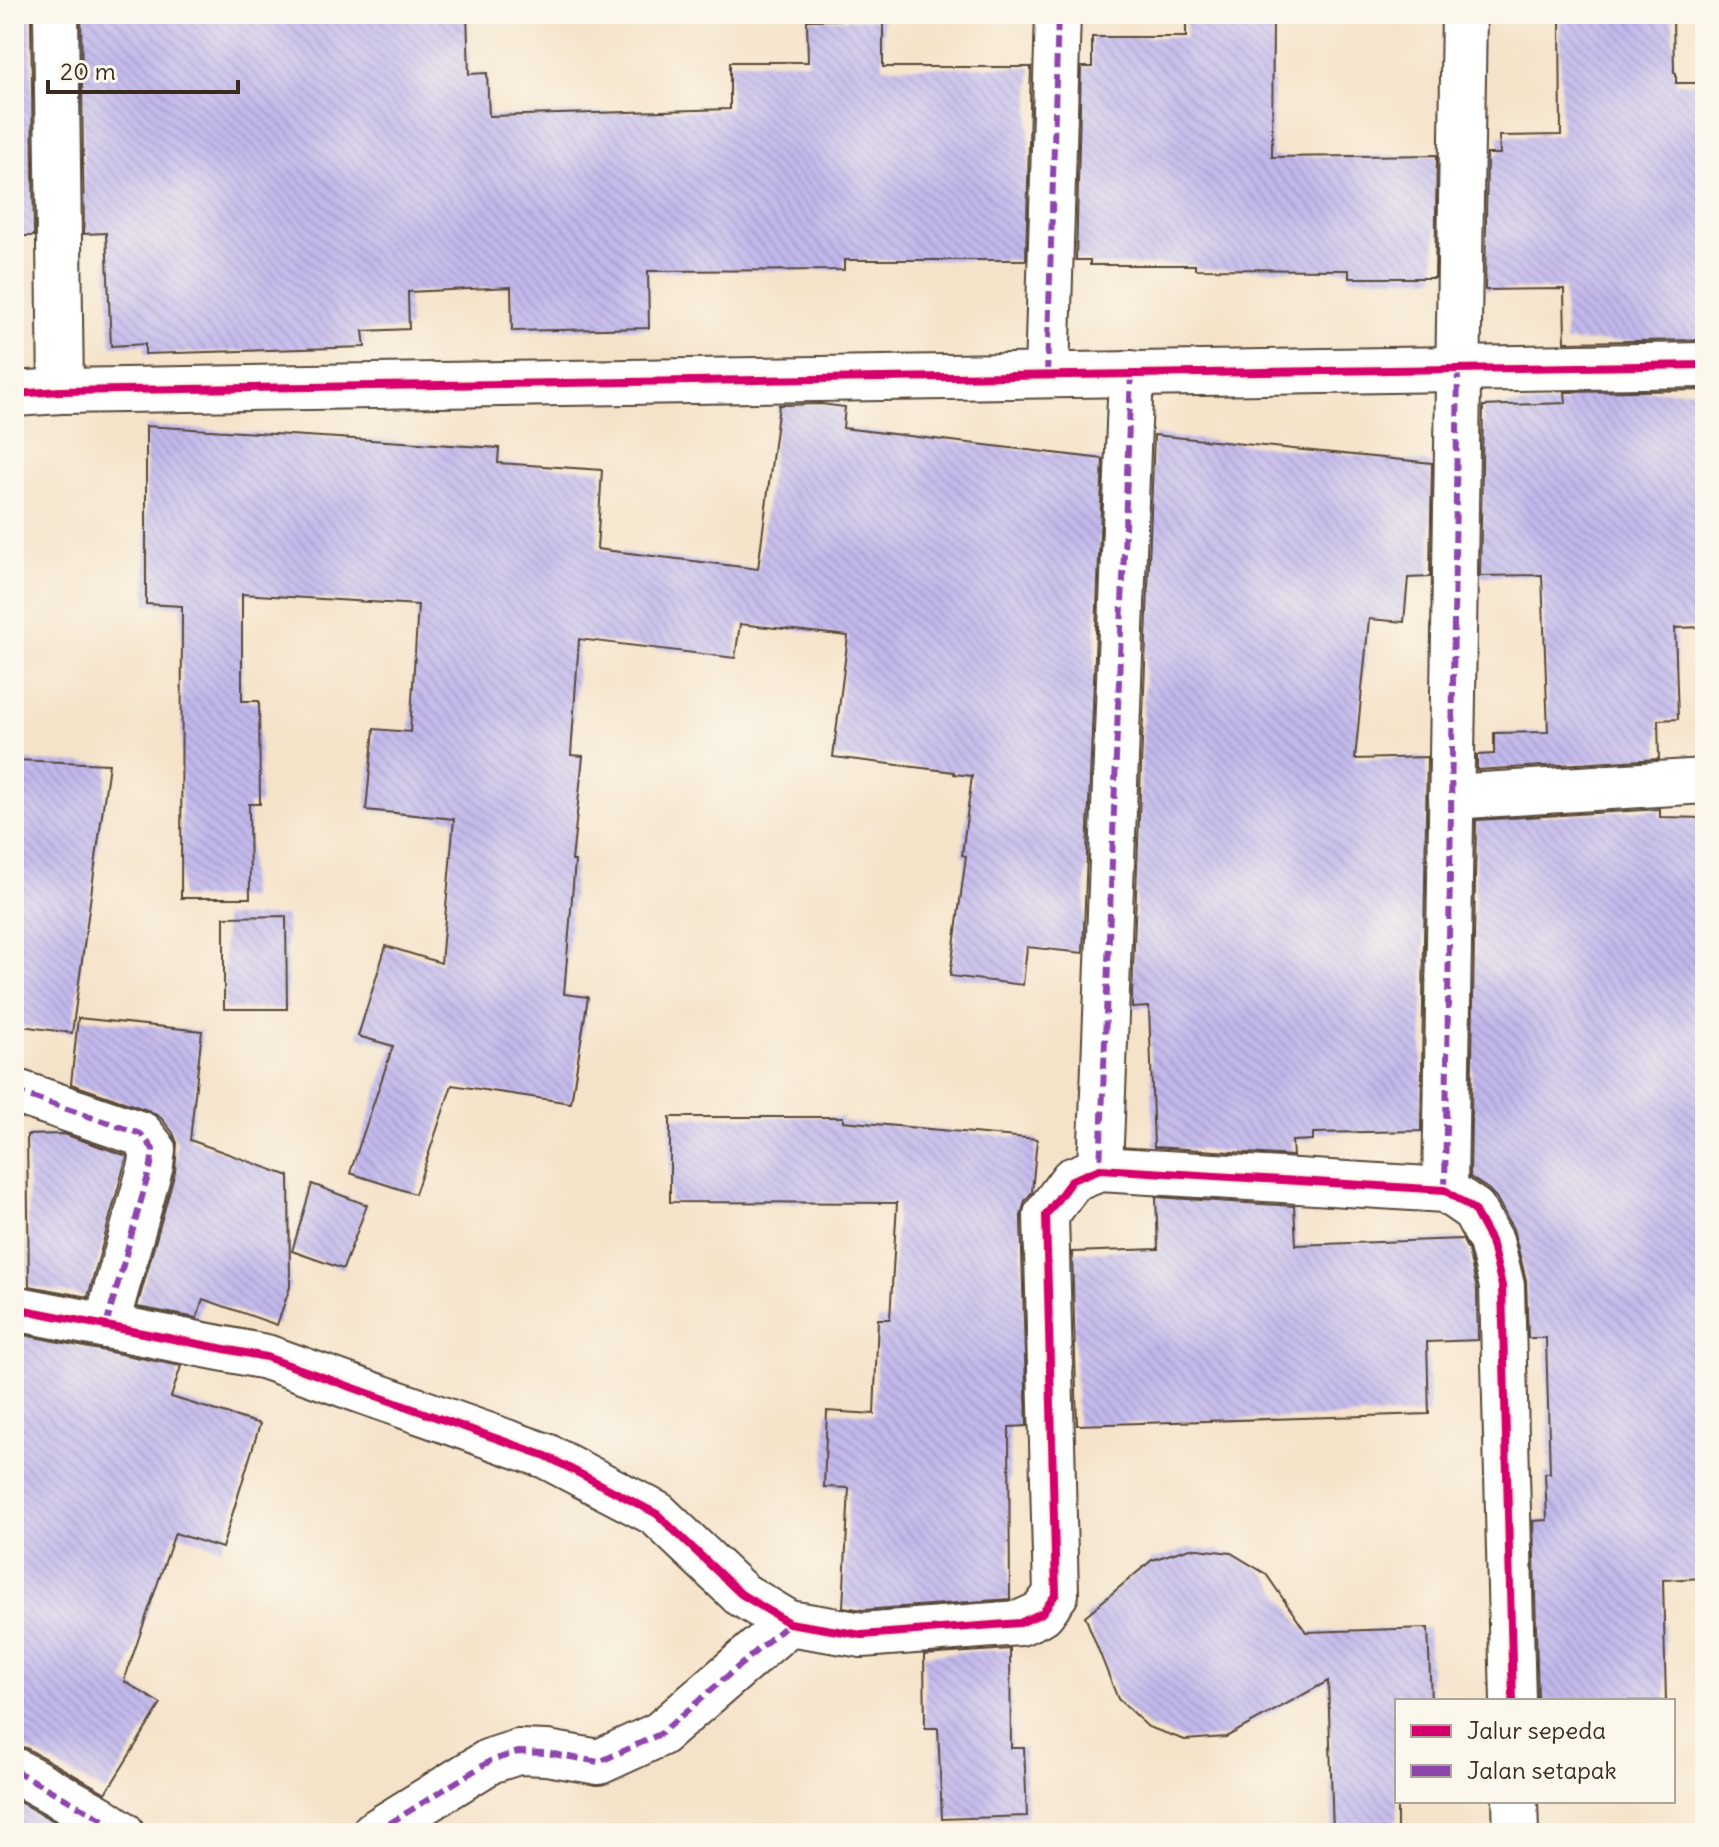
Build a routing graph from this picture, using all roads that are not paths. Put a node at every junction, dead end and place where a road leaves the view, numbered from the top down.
1 (56, 14) edge
2 (1058, 14) edge
3 (1464, 14) edge
4 (1705, 365) edge
5 (1458, 368) junction
6 (1131, 373) junction
7 (1047, 375) junction
8 (61, 391) junction
9 (14, 394) edge
10 (1705, 781) edge
11 (1451, 797) junction
12 (14, 1091) edge
13 (1100, 1169) junction
14 (1445, 1190) junction
15 (14, 1308) edge
16 (106, 1326) junction
17 (789, 1623) junction
18 (1513, 1699) edge
19 (14, 1770) edge
20 (1515, 1803) edge
21 (122, 1833) edge
22 (374, 1833) edge
23 (1516, 1833) edge

1 - 8 street
2 - 7 street
3 - 5 street
4 - 5 street
5 - 6 street
5 - 11 street
6 - 7 street
6 - 13 street
7 - 8 street
8 - 9 street
10 - 11 street
11 - 14 street
12 - 16 street
13 - 14 street
13 - 17 street
14 - 18 street
15 - 16 street
16 - 17 street
17 - 22 street
19 - 21 street
20 - 23 street

